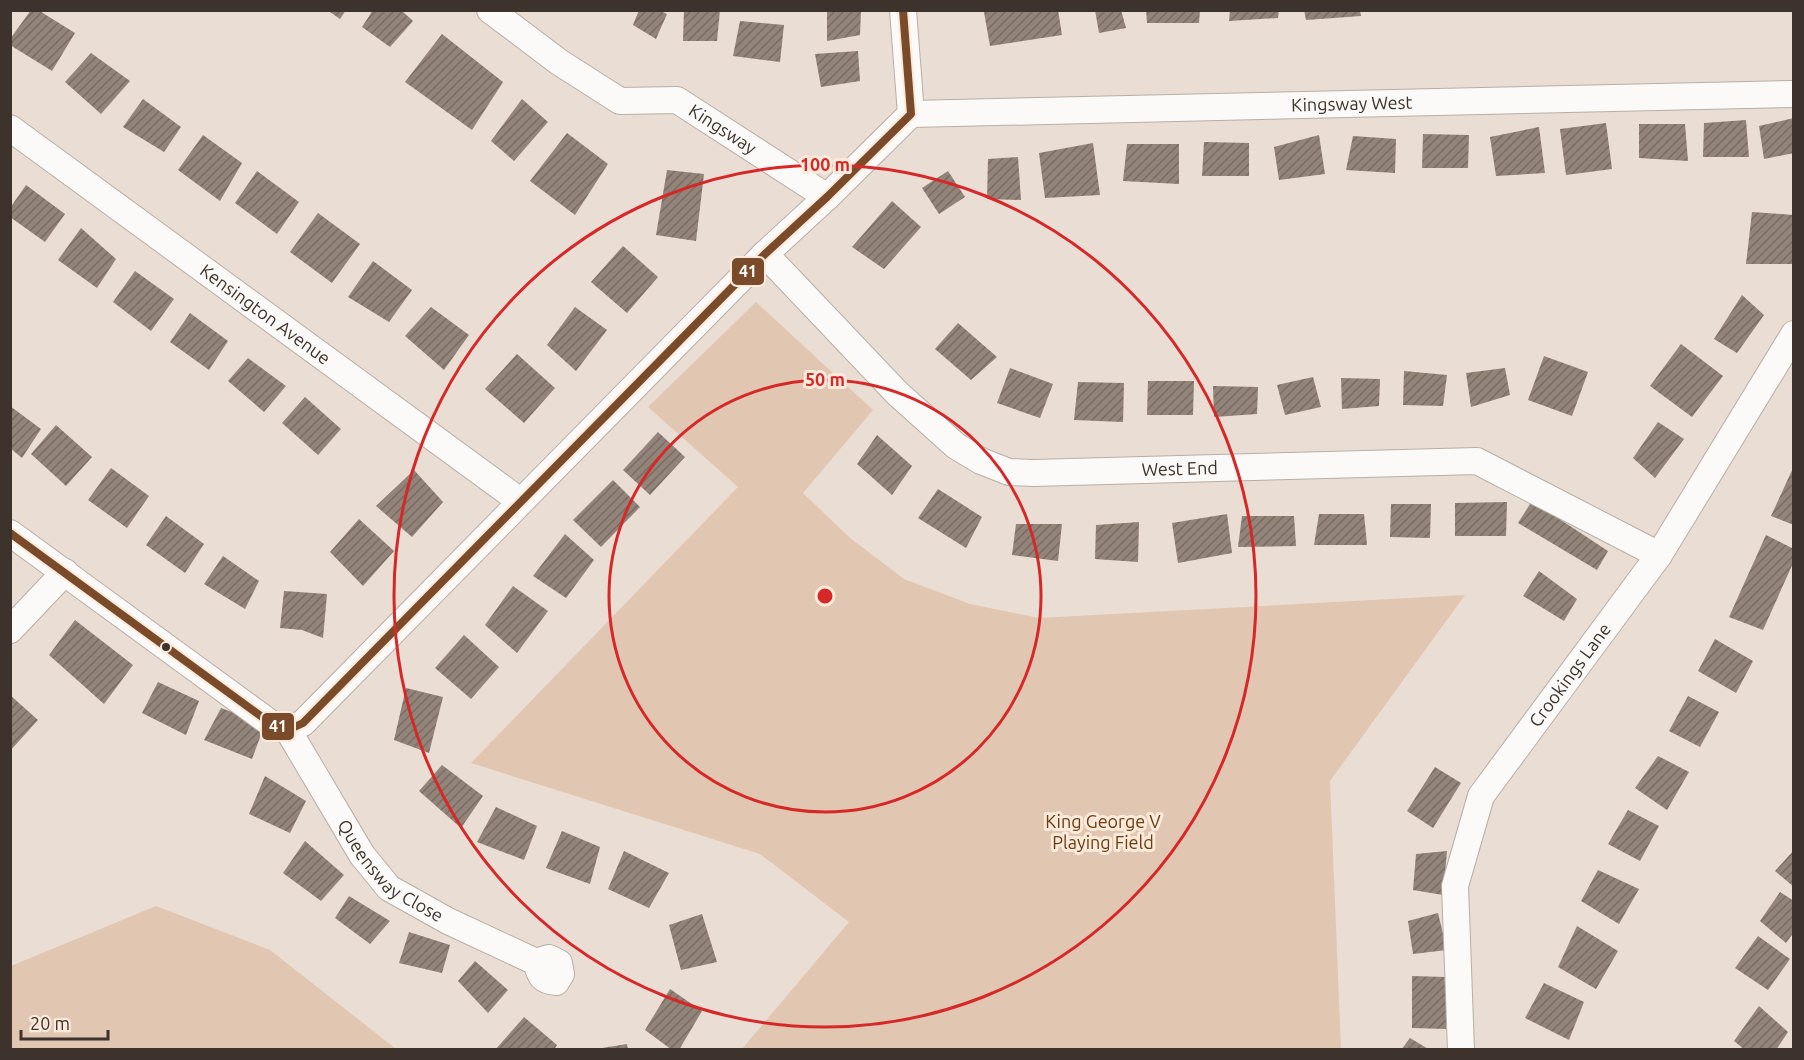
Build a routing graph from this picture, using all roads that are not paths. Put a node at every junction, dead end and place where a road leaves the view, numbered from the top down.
1 (490, 10) edge
2 (903, 10) edge
3 (1794, 94) edge
4 (911, 114) junction
5 (10, 128) edge
6 (827, 197) junction
7 (765, 254) junction
8 (1794, 334) edge
9 (520, 501) junction
10 (10, 533) edge
11 (1659, 555) junction
12 (65, 572) junction
13 (10, 630) edge
14 (281, 728) junction
15 (536, 962) dead end
16 (1461, 1050) edge

1 - 6 street, Kingsway
2 - 4 street
3 - 4 street, Kingsway West
4 - 6 street
5 - 9 street, Kensington Avenue
6 - 7 street
7 - 9 street
7 - 11 street, West End
8 - 11 street, Crookings Lane
9 - 14 street
10 - 12 street
11 - 16 street, Crookings Lane
12 - 13 street
12 - 14 street
14 - 15 street, Queensway Close

